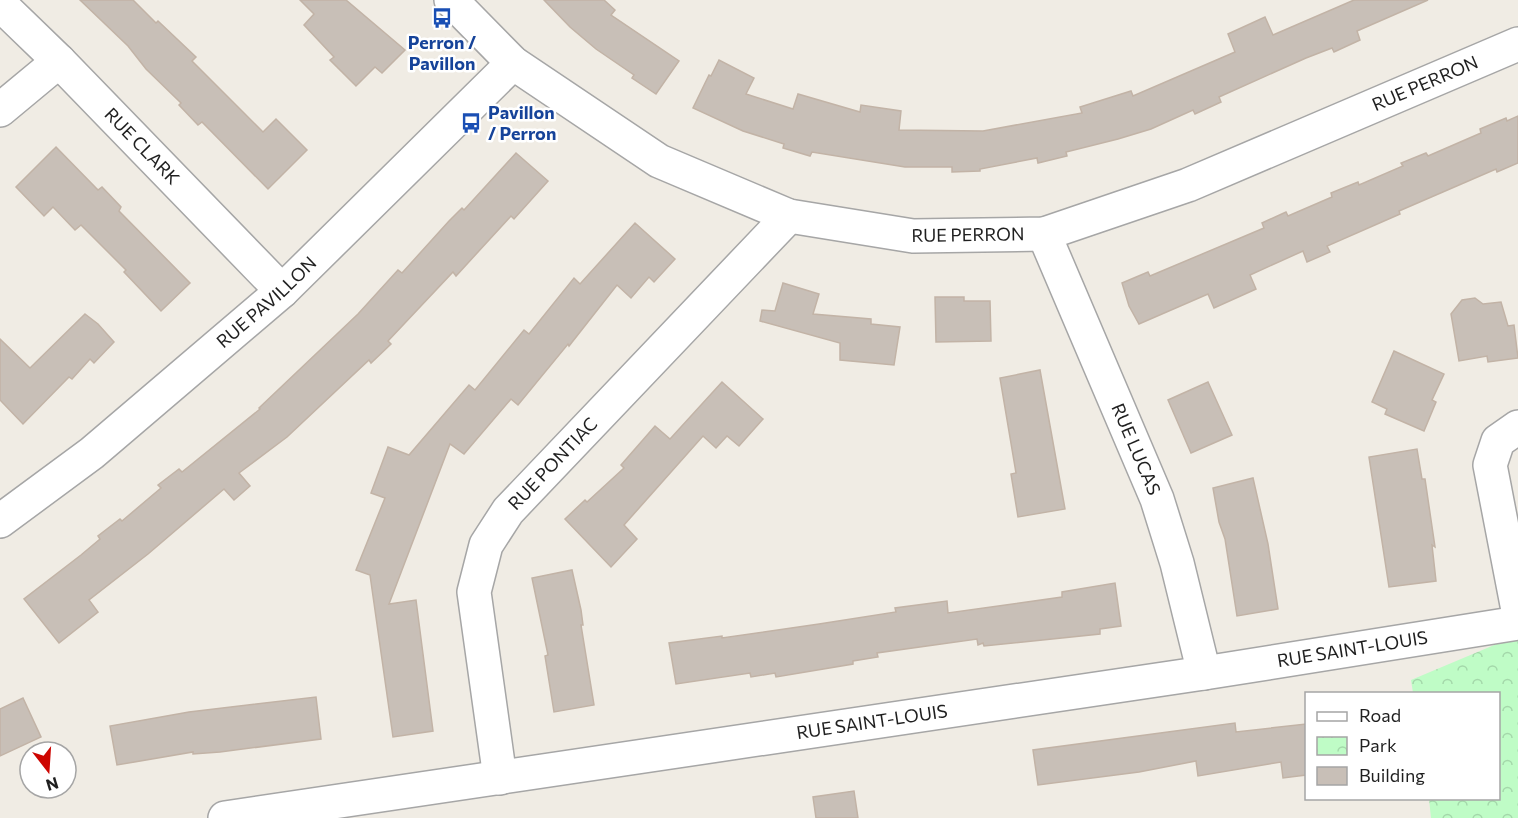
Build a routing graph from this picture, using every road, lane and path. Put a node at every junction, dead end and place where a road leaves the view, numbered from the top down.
1 (451, 0) edge
2 (0, 4) edge
3 (1518, 44) edge
4 (59, 61) junction
5 (513, 63) junction
6 (0, 110) edge
7 (789, 216) junction
8 (1044, 234) junction
9 (282, 291) junction
10 (1518, 427) edge
11 (0, 520) edge
12 (1518, 610) edge
13 (1518, 624) edge
14 (1204, 673) junction
15 (500, 778) junction
16 (225, 818) edge

1 - 5 street, RUE PERRON
2 - 4 street, RUE CLARK
3 - 8 street, RUE PERRON
4 - 6 street
4 - 9 street, RUE CLARK
5 - 7 street, RUE PERRON
5 - 9 street, RUE PAVILLON
7 - 8 street, RUE PERRON
7 - 15 street, RUE PONTIAC
8 - 14 street, RUE LUCAS
9 - 11 street, RUE PAVILLON
10 - 12 street
13 - 14 street, RUE SAINT-LOUIS
14 - 15 street, RUE SAINT-LOUIS
15 - 16 street, RUE SAINT-LOUIS

